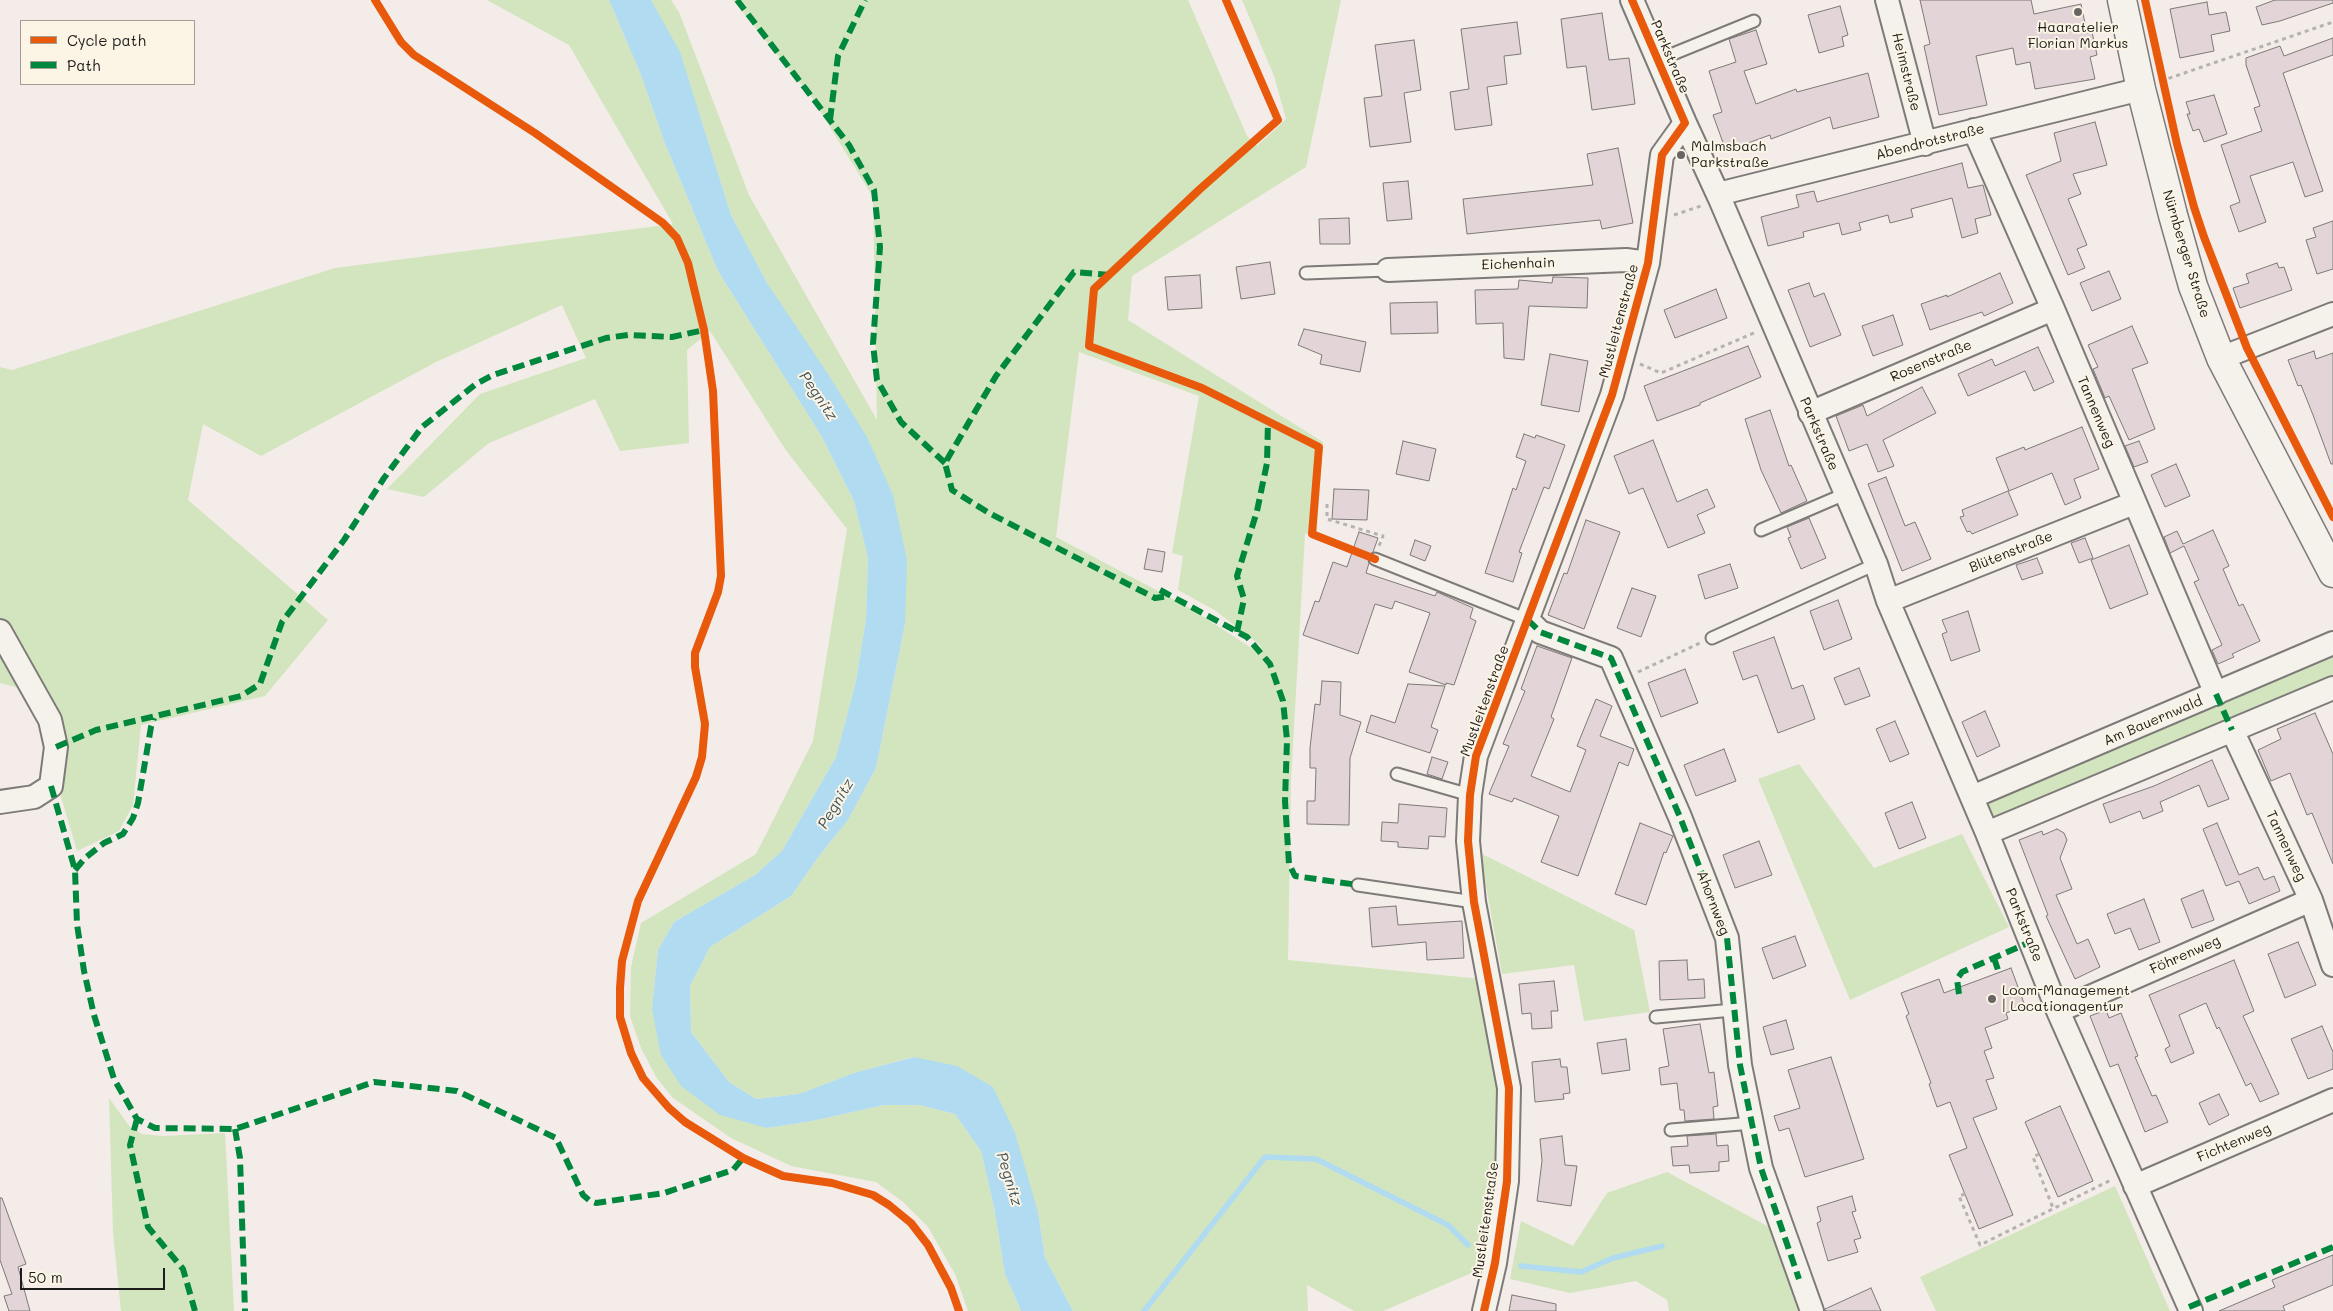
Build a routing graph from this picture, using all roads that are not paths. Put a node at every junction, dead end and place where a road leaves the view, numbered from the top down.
1 (1632, 0) edge
2 (1888, 0) edge
3 (2122, 0) edge
4 (1754, 21) dead end
5 (1658, 60) junction
6 (2141, 89) junction
7 (1685, 123) junction
8 (1974, 130) junction
9 (1925, 144) junction
10 (1719, 196) junction
11 (1648, 263) junction
12 (1388, 270) joint
13 (1306, 273) dead end
14 (2053, 309) junction
15 (2333, 314) edge
16 (2221, 358) junction
17 (1810, 413) junction
18 (1845, 494) junction
19 (2134, 503) junction
20 (1761, 530) dead end
21 (1375, 559) road end
22 (1876, 564) junction
23 (2333, 573) edge
24 (1888, 601) junction
25 (1528, 620) junction
26 (0, 631) edge
27 (1712, 638) road end
28 (2333, 643) edge
29 (2333, 688) edge
30 (2216, 694) junction
31 (2232, 730) junction
32 (1397, 774) dead end
33 (1470, 795) junction
34 (1972, 797) junction
35 (0, 802) edge
36 (1987, 833) junction
37 (1358, 885) dead end
38 (2311, 900) junction
39 (1474, 902) junction
40 (2333, 965) edge
41 (1733, 1010) junction
42 (2058, 1011) junction
43 (1656, 1017) dead end
44 (2333, 1100) edge
45 (1752, 1123) junction
46 (1671, 1130) dead end
47 (2132, 1179) junction
48 (1484, 1311) edge
49 (1812, 1311) edge
50 (2191, 1311) edge

1 - 5 street, Parkstraße
2 - 9 street, Heimstraße
3 - 6 main road, Nürnberger Straße
4 - 5 lane
5 - 7 street, Parkstraße
6 - 8 street, Abendrotstraße
6 - 16 main road, Nürnberger Straße
7 - 10 street, Parkstraße
7 - 11 street, Mustleitenstraße
8 - 9 street, Abendrotstraße
8 - 14 street, Tannenweg
9 - 10 street, Abendrotstraße
10 - 17 street, Parkstraße
11 - 12 street, Eichenhain
11 - 25 street, Mustleitenstraße
12 - 13 lane
14 - 17 street, Rosenstraße
14 - 19 street, Tannenweg
15 - 16 street
16 - 23 main road, Nürnberger Straße
17 - 18 street, Parkstraße
18 - 20 lane
18 - 22 street, Parkstraße
19 - 24 street, Blütenstraße
19 - 30 street, Tannenweg
21 - 25 lane
22 - 24 street, Parkstraße
22 - 27 lane
24 - 34 street, Parkstraße
25 - 33 street, Mustleitenstraße
25 - 41 street, Ahornweg
26 - 35 street
28 - 30 street, Am Bauernwald
29 - 31 street
30 - 34 street, Am Bauernwald
31 - 36 street
31 - 38 street, Tannenweg
32 - 33 lane
33 - 39 street, Mustleitenstraße
34 - 36 street, Parkstraße
36 - 42 street, Parkstraße
37 - 39 lane
38 - 40 street, Tannenweg
38 - 42 street, Föhrenweg
39 - 48 street, Mustleitenstraße
41 - 43 lane
41 - 45 street, Ahornweg
42 - 47 street, Parkstraße
44 - 47 street, Fichtenweg
45 - 46 lane
45 - 49 street, Ahornweg
47 - 50 street, Parkstraße

